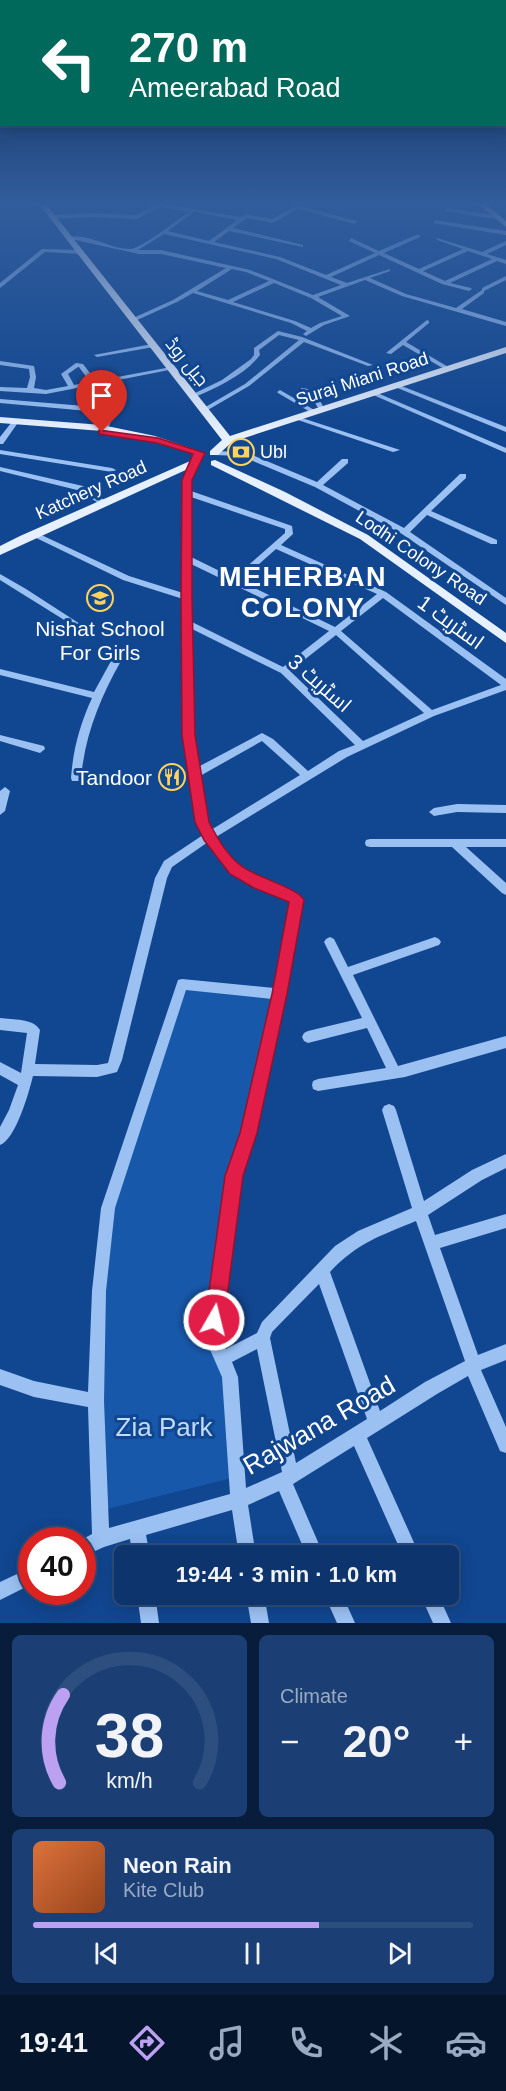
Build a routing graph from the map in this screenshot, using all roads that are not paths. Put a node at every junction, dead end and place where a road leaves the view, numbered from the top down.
1 (102, 280) edge
2 (211, 280) edge
3 (267, 280) edge
4 (332, 280) edge
5 (360, 280) edge
6 (368, 280) edge
7 (437, 280) edge
8 (451, 280) edge
9 (503, 280) edge
10 (272, 282) junction
11 (444, 283) junction
12 (347, 285) junction
13 (469, 289) dead end
14 (192, 291) junction
15 (313, 297) junction
16 (228, 302) junction
17 (457, 310) junction
18 (133, 320) junction
19 (427, 322) dead end
20 (506, 324) edge
21 (311, 330) junction
22 (301, 339) junction
23 (402, 342) junction
24 (152, 346) junction
25 (506, 350) edge
26 (389, 353) dead end
27 (97, 355) dead end
28 (0, 363) edge
29 (370, 365) dead end
30 (171, 369) junction
31 (448, 369) junction
32 (94, 384) junction
33 (397, 386) junction
34 (0, 388) edge
35 (73, 388) junction
36 (303, 388) dead end
37 (30, 390) junction
38 (280, 392) dead end
39 (373, 393) junction
40 (193, 396) junction
41 (0, 401) edge
42 (204, 410) junction
43 (114, 411) junction
44 (318, 411) junction
45 (297, 418) junction
46 (0, 422) edge
47 (13, 424) junction
48 (103, 429) junction
49 (506, 429) edge
50 (158, 440) junction
51 (228, 440) junction
52 (0, 442) edge
53 (396, 450) dead end
54 (506, 451) edge
55 (0, 452) edge
56 (198, 457) junction
57 (214, 458) junction
58 (345, 461) dead end
59 (0, 469) edge
60 (112, 470) dead end
61 (463, 476) dead end
62 (318, 485) junction
63 (188, 493) junction
64 (105, 503) junction
65 (426, 512) junction
66 (405, 532) junction
67 (32, 534) junction
68 (494, 542) dead end
69 (276, 546) junction
70 (0, 551) edge
71 (186, 558) junction
72 (0, 577) edge
73 (234, 582) junction
74 (383, 594) junction
75 (186, 597) junction
76 (506, 602) edge
77 (187, 623) junction
78 (336, 631) junction
79 (90, 633) dead end
80 (506, 639) edge
81 (116, 661) dead end
82 (284, 671) junction
83 (2, 675) edge
84 (506, 685) edge
85 (96, 696) junction
86 (431, 714) junction
87 (0, 738) edge
88 (361, 745) junction
89 (40, 749) dead end
90 (195, 774) junction
91 (307, 776) junction
92 (76, 778) dead end
93 (5, 791) dead end
94 (506, 809) edge
95 (0, 811) edge
96 (434, 812) dead end
97 (209, 836) junction
98 (370, 843) dead end
99 (453, 843) junction
100 (506, 843) edge
101 (506, 890) edge
102 (330, 942) dead end
103 (435, 942) dead end
104 (345, 974) junction
105 (279, 994) junction
106 (370, 1022) junction
107 (0, 1024) edge
108 (308, 1037) dead end
109 (506, 1042) edge
110 (0, 1068) edge
111 (395, 1073) junction
112 (26, 1076) junction
113 (318, 1085) dead end
114 (389, 1110) dead end
115 (0, 1138) edge
116 (506, 1161) edge
117 (420, 1212) junction
118 (506, 1221) edge
119 (431, 1243) junction
120 (321, 1269) junction
121 (262, 1338) junction
122 (506, 1352) edge
123 (224, 1358) junction
124 (472, 1366) junction
125 (0, 1377) edge
126 (96, 1401) junction
127 (377, 1423) junction
128 (357, 1435) junction
129 (506, 1445) edge
130 (287, 1478) junction
131 (239, 1500) junction
132 (137, 1529) junction
133 (101, 1539) junction
134 (96, 1542) edge
135 (139, 1545) edge
136 (246, 1545) edge
137 (312, 1545) edge
138 (407, 1545) edge
139 (18, 1582) edge
140 (0, 1591) edge
141 (148, 1605) edge
142 (257, 1605) edge
143 (338, 1605) edge
144 (434, 1605) edge
145 (150, 1623) edge
146 (260, 1623) edge
147 (346, 1623) edge
148 (442, 1623) edge

1 - 18 main road, جیل روڈ
2 - 14 street
3 - 10 street
4 - 12 street
5 - 12 street
6 - 17 street
7 - 11 street
8 - 11 street
9 - 17 street
10 - 15 street
10 - 16 street
11 - 13 street
12 - 15 street
14 - 16 street
14 - 18 street
15 - 21 street
16 - 21 street
17 - 20 street
18 - 24 main road, جیل روڈ
19 - 23 street
21 - 22 street
22 - 29 street
22 - 40 street
22 - 42 street
23 - 26 street
23 - 31 street
24 - 27 street
24 - 30 main road, جیل روڈ
25 - 31 main road, Suraj Miani Road
28 - 37 street
30 - 32 street
30 - 40 main road, جیل روڈ
31 - 33 main road, Suraj Miani Road
32 - 35 street
32 - 35 street
32 - 43 street
33 - 39 main road, Suraj Miani Road
33 - 49 street
34 - 37 street
35 - 37 street
36 - 44 street
38 - 44 street
39 - 44 main road, Suraj Miani Road
39 - 54 street
40 - 42 main road, جیل روڈ
41 - 43 street
42 - 51 main road, جیل روڈ
43 - 48 street
44 - 45 main road, Suraj Miani Road
45 - 51 main road, Suraj Miani Road
45 - 53 street
46 - 47 main road
46 - 48 main road
47 - 50 main road
47 - 52 street
48 - 50 main road
50 - 56 main road
51 - 57 main road
55 - 60 street
56 - 57 main road
56 - 63 street
56 - 64 main road, Katchery Road
57 - 62 street
57 - 80 main road, Lodhi Colony Road
58 - 62 street
59 - 64 street
61 - 65 street
62 - 66 street
63 - 69 street
63 - 71 street
64 - 67 main road, Katchery Road
65 - 66 street
65 - 68 street
66 - 76 street
67 - 70 main road, Katchery Road
67 - 75 street
69 - 73 street
69 - 74 street, اسٹریٹ 1
71 - 73 street
71 - 75 street
72 - 79 street
73 - 78 street
74 - 78 street
74 - 84 street, اسٹریٹ 1
75 - 77 street
77 - 82 street, اسٹریٹ 3
77 - 90 street
78 - 82 street
78 - 86 street
81 - 85 street
82 - 88 street, اسٹریٹ 3
83 - 85 street
84 - 86 street
85 - 92 street
86 - 88 street
87 - 89 street
88 - 91 street
90 - 91 street
90 - 97 street
91 - 97 street
93 - 95 street
94 - 96 street
97 - 105 street
97 - 112 street
98 - 99 street
99 - 100 street
99 - 101 street
102 - 104 street
103 - 104 street
104 - 106 street
105 - 123 street
105 - 126 street
106 - 108 street
106 - 111 street
107 - 112 street
109 - 111 street
110 - 112 street
111 - 113 street
112 - 115 street
114 - 117 street
116 - 117 street
117 - 119 street
117 - 120 street
118 - 119 street
119 - 124 street
120 - 121 street
120 - 127 street
121 - 123 street
121 - 130 street
122 - 124 street, Rajwana Road
123 - 131 street
124 - 127 street, Rajwana Road
124 - 129 street
125 - 126 street
126 - 133 street
127 - 128 street, Rajwana Road
128 - 130 street, Rajwana Road
128 - 138 street
130 - 131 street, Rajwana Road
130 - 137 street
131 - 132 street, Rajwana Road
131 - 136 street
132 - 133 street, Rajwana Road
132 - 135 street
133 - 134 street, Rajwana Road
139 - 140 street
141 - 145 street
142 - 146 street
143 - 147 street
144 - 148 street

